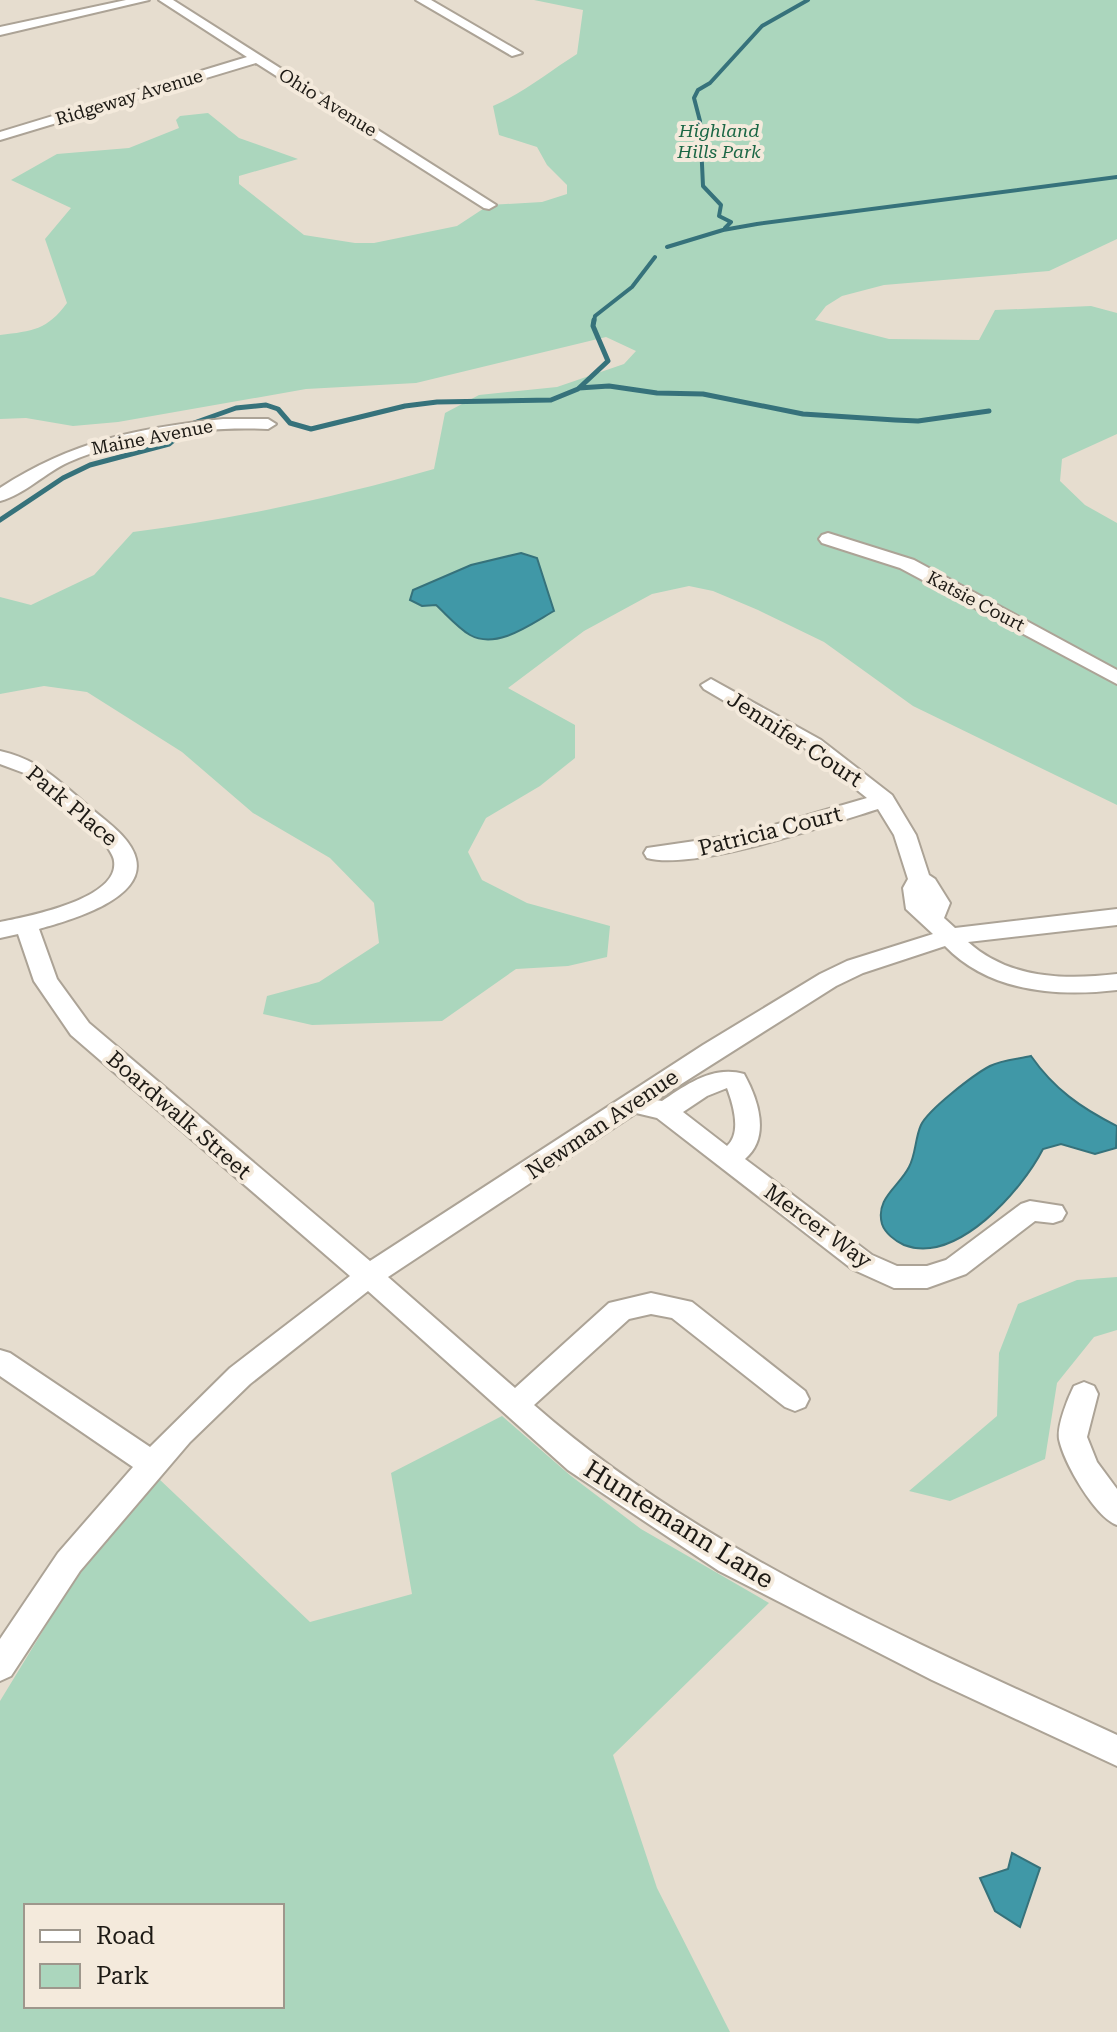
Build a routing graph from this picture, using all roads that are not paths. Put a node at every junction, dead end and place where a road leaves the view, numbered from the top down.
1 (143, 0) edge
2 (165, 0) edge
3 (422, 0) edge
4 (0, 31) edge
5 (516, 53) dead end
6 (258, 58) junction
7 (0, 136) edge
8 (489, 205) dead end
9 (268, 424) dead end
10 (0, 496) edge
11 (828, 539) dead end
12 (1117, 678) edge
13 (711, 685) dead end
14 (0, 757) edge
15 (884, 800) junction
16 (655, 853) dead end
17 (1117, 917) edge
18 (26, 925) junction
19 (940, 928) junction
20 (0, 930) edge
21 (1117, 982) edge
22 (634, 1104) junction
23 (665, 1111) junction
24 (726, 1159) junction
25 (1053, 1213) dead end
26 (369, 1276) junction
27 (0, 1361) edge
28 (1084, 1394) dead end
29 (795, 1399) dead end
30 (515, 1405) junction
31 (151, 1464) junction
32 (1117, 1512) edge
33 (0, 1666) edge
34 (1117, 1751) edge

1 - 4 street
2 - 6 street, Ohio Avenue
3 - 5 street
6 - 7 street, Ridgeway Avenue
6 - 8 street, Ohio Avenue
9 - 10 street, Maine Avenue
11 - 12 street, Katsie Court
13 - 15 street, Jennifer Court
14 - 18 street, Park Place
15 - 16 street, Patricia Court
15 - 19 street, Jennifer Court
17 - 19 street, Newman Avenue
18 - 20 street, Park Place
18 - 26 street, Boardwalk Street
19 - 21 street
19 - 22 street, Newman Avenue
22 - 23 street, Mercer Way
22 - 26 street, Newman Avenue
23 - 24 street, Mercer Way
23 - 24 street
24 - 25 street, Mercer Way
26 - 30 street, Huntemann Lane
26 - 31 street, Newman Avenue
27 - 31 street
28 - 32 street
29 - 30 street
30 - 34 street, Huntemann Lane
31 - 33 street, Newman Avenue

